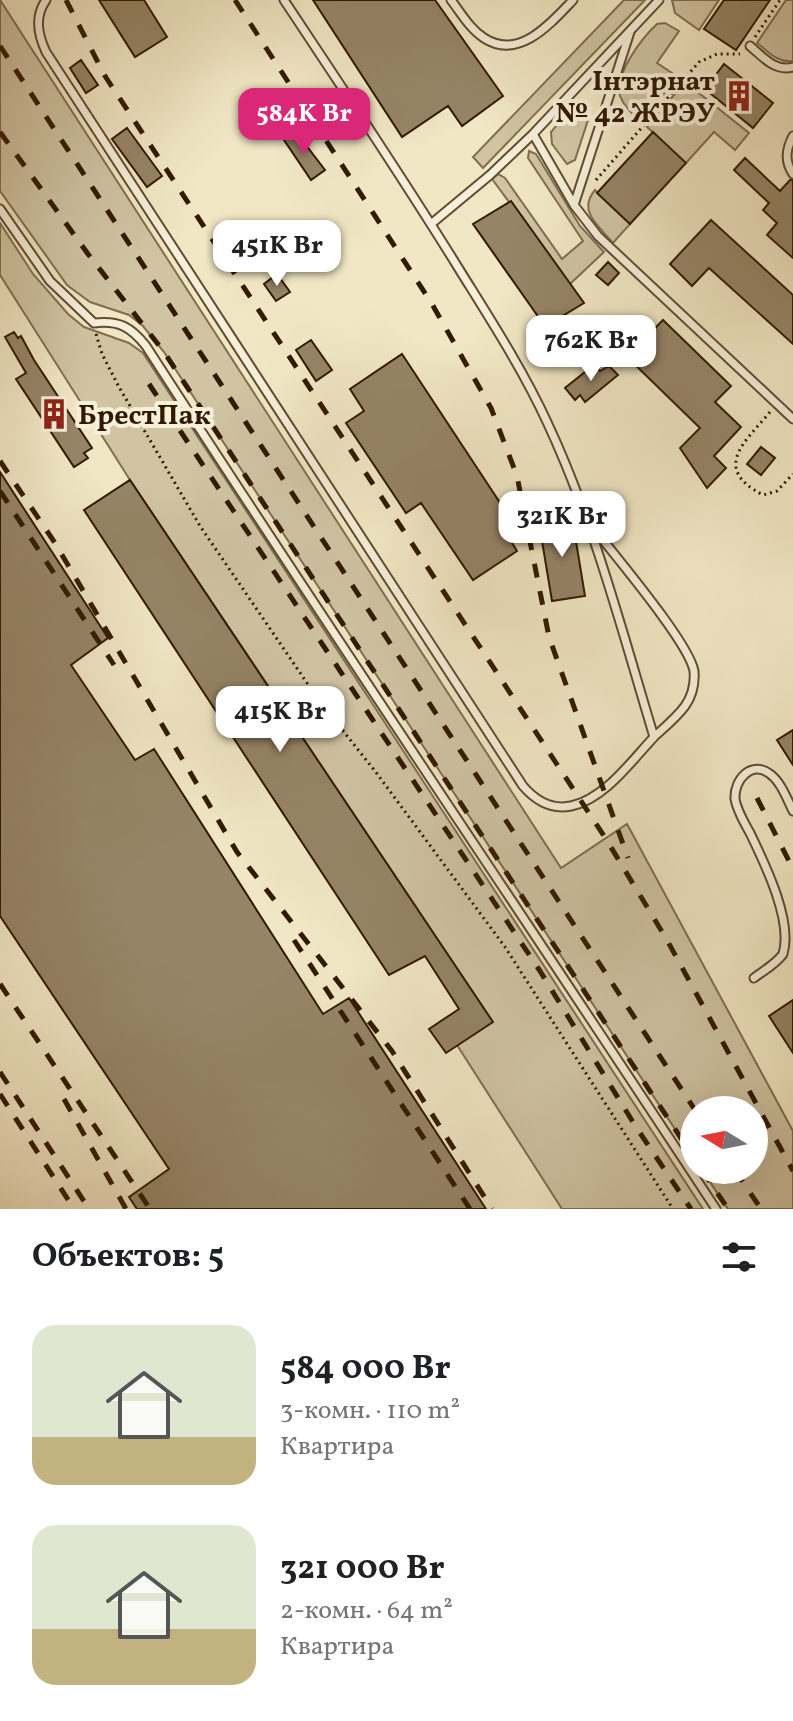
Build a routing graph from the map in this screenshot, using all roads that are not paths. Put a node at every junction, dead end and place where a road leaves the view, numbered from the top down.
1 (46, 0) edge
2 (284, 0) edge
3 (573, 0) edge
4 (659, 0) edge
5 (454, 1) edge
6 (631, 30) junction
7 (750, 46) road end
8 (793, 67) edge
9 (533, 134) junction
10 (793, 136) edge
11 (793, 174) edge
12 (574, 205) junction
13 (0, 209) edge
14 (431, 224) junction
15 (793, 419) edge
16 (588, 521) junction
17 (654, 737) junction
18 (793, 811) edge
19 (754, 978) dead end
20 (716, 1209) edge

1 - 17 lane
2 - 14 lane
3 - 5 lane
4 - 6 lane
6 - 9 lane
6 - 12 lane
7 - 8 lane
9 - 12 lane
9 - 14 lane
10 - 11 lane
12 - 15 lane
13 - 20 lane
14 - 16 lane
16 - 17 lane
16 - 17 lane
18 - 19 lane

